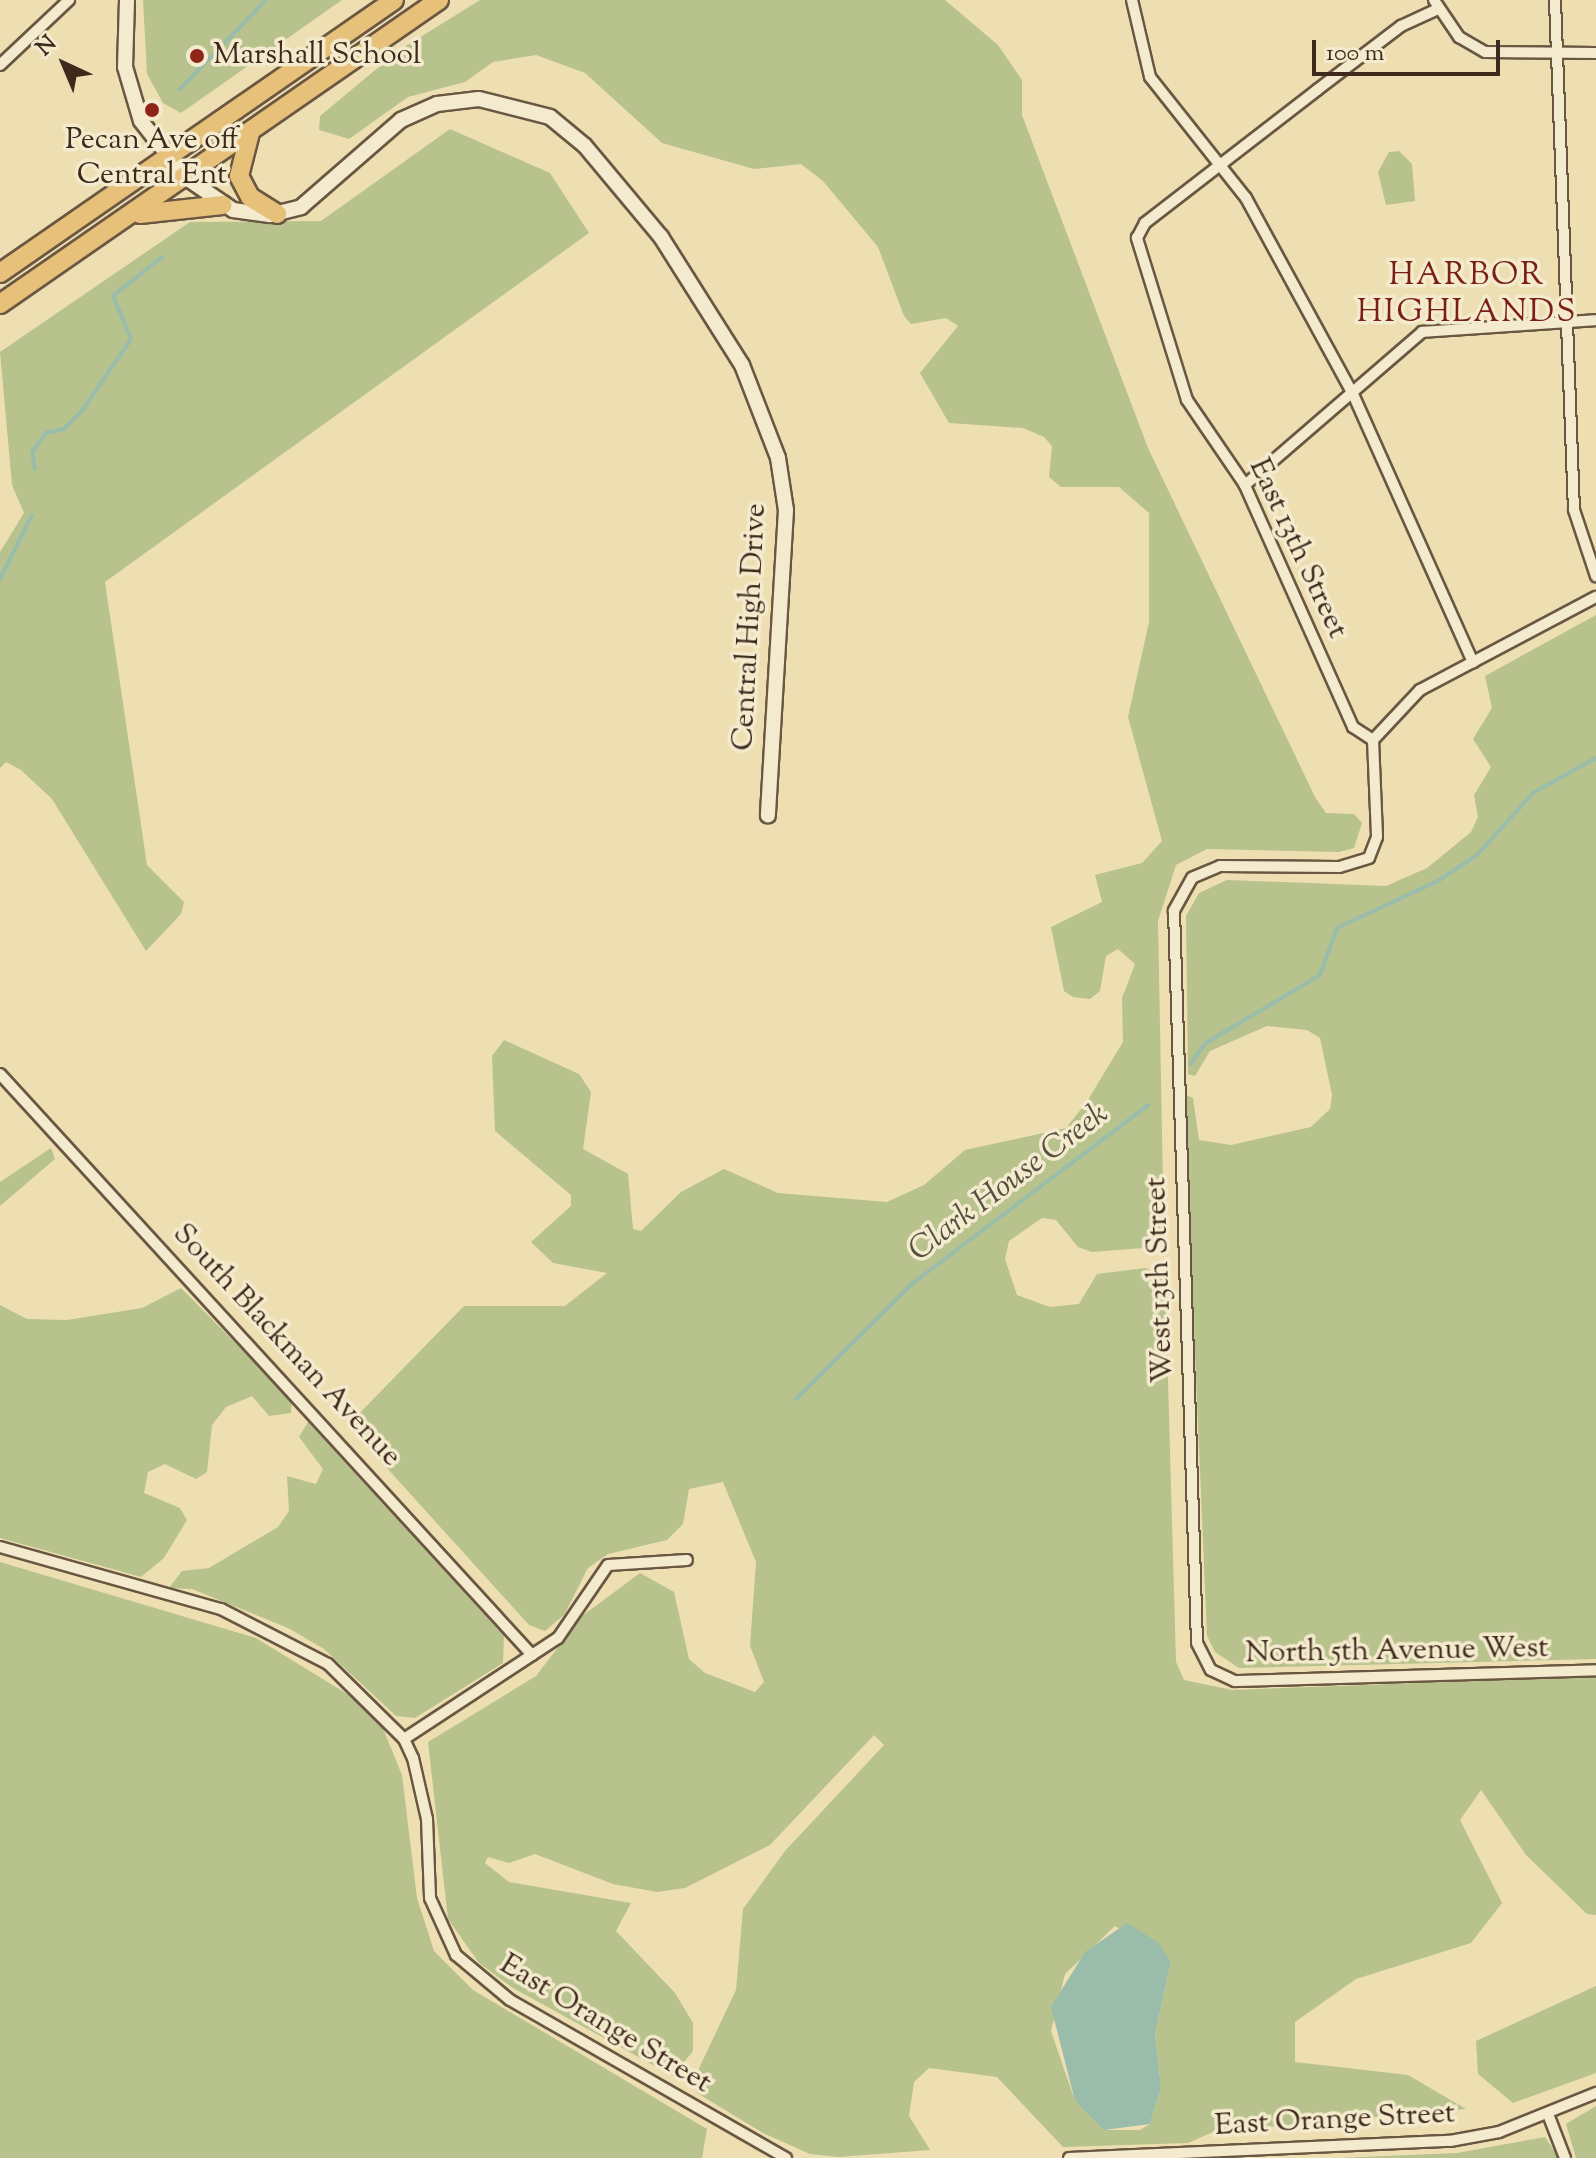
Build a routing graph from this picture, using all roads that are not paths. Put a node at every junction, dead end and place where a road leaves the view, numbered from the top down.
1 (69, 0) edge
2 (127, 0) edge
3 (394, 0) edge
4 (439, 0) edge
5 (1132, 0) edge
6 (1555, 0) edge
7 (1436, 4) edge
8 (1596, 53) edge
9 (1556, 54) junction
10 (0, 65) edge
11 (251, 131) junction
12 (167, 157) junction
13 (1222, 163) junction
14 (185, 177) junction
15 (223, 205) junction
16 (277, 214) junction
17 (125, 218) junction
18 (0, 273) edge
19 (0, 304) edge
20 (1596, 320) edge
21 (1567, 321) junction
22 (1353, 394) junction
23 (1245, 485) junction
24 (1596, 576) edge
25 (1596, 597) edge
26 (1473, 662) junction
27 (1373, 740) junction
28 (768, 815) dead end
29 (0, 1074) edge
30 (0, 1547) edge
31 (687, 1560) dead end
32 (532, 1655) junction
33 (1205, 1662) joint
34 (1596, 1670) edge
35 (404, 1739) junction
36 (1596, 2093) edge
37 (1548, 2114) junction
38 (1205, 2154) edge
39 (786, 2158) edge
40 (1069, 2158) edge
41 (1565, 2158) edge

1 - 10 street
2 - 12 street
3 - 12 highway
4 - 11 highway
5 - 13 street
6 - 9 street
7 - 9 street
7 - 13 street
8 - 9 street
9 - 21 street
11 - 14 highway
11 - 16 highway
12 - 14 street
12 - 18 highway
13 - 22 street
13 - 23 street, East 13th Street
14 - 15 street
14 - 17 highway
15 - 16 street
15 - 17 highway
16 - 28 street, Central High Drive
17 - 19 highway
20 - 21 street
21 - 22 street
21 - 24 street
22 - 23 street
22 - 26 street
23 - 27 street, East 13th Street
25 - 26 street
26 - 27 street
27 - 33 street, West 13th Street
29 - 32 street, South Blackman Avenue
30 - 35 street, East Orange Street
31 - 32 street
32 - 35 street
33 - 34 street, North 5th Avenue West
35 - 39 street, East Orange Street
36 - 37 street, East Orange Street
37 - 38 street, East Orange Street
37 - 41 street
38 - 40 street, East Orange Street

